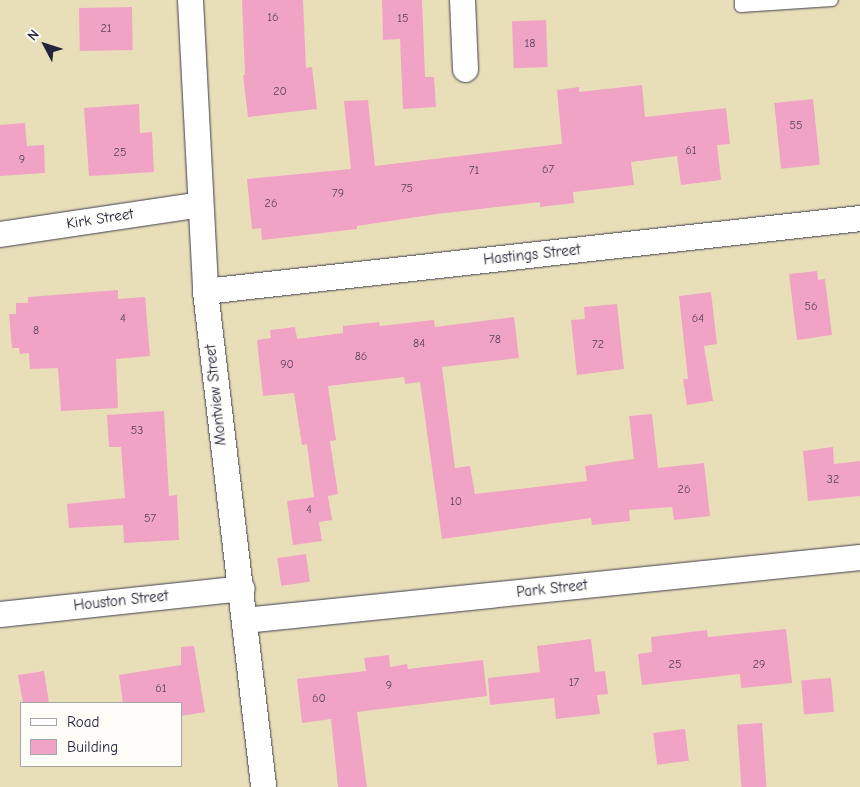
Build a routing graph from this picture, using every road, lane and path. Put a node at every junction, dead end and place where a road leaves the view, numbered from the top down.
1 (190, 0) edge
2 (462, 0) edge
3 (741, 0) edge
4 (832, 0) edge
5 (464, 69) dead end
6 (200, 204) junction
7 (860, 218) edge
8 (0, 234) edge
9 (205, 291) junction
10 (860, 557) edge
11 (242, 588) junction
12 (0, 614) edge
13 (244, 620) junction
14 (263, 787) edge

1 - 6 street, Montview Street
2 - 5 street
3 - 4 lane
6 - 8 street, Kirk Street
6 - 9 street, Montview Street
7 - 9 street, Hastings Street
9 - 11 street, Montview Street
10 - 13 street, Park Street
11 - 12 street, Houston Street
11 - 13 street, Montview Street
13 - 14 street, Montview Street

